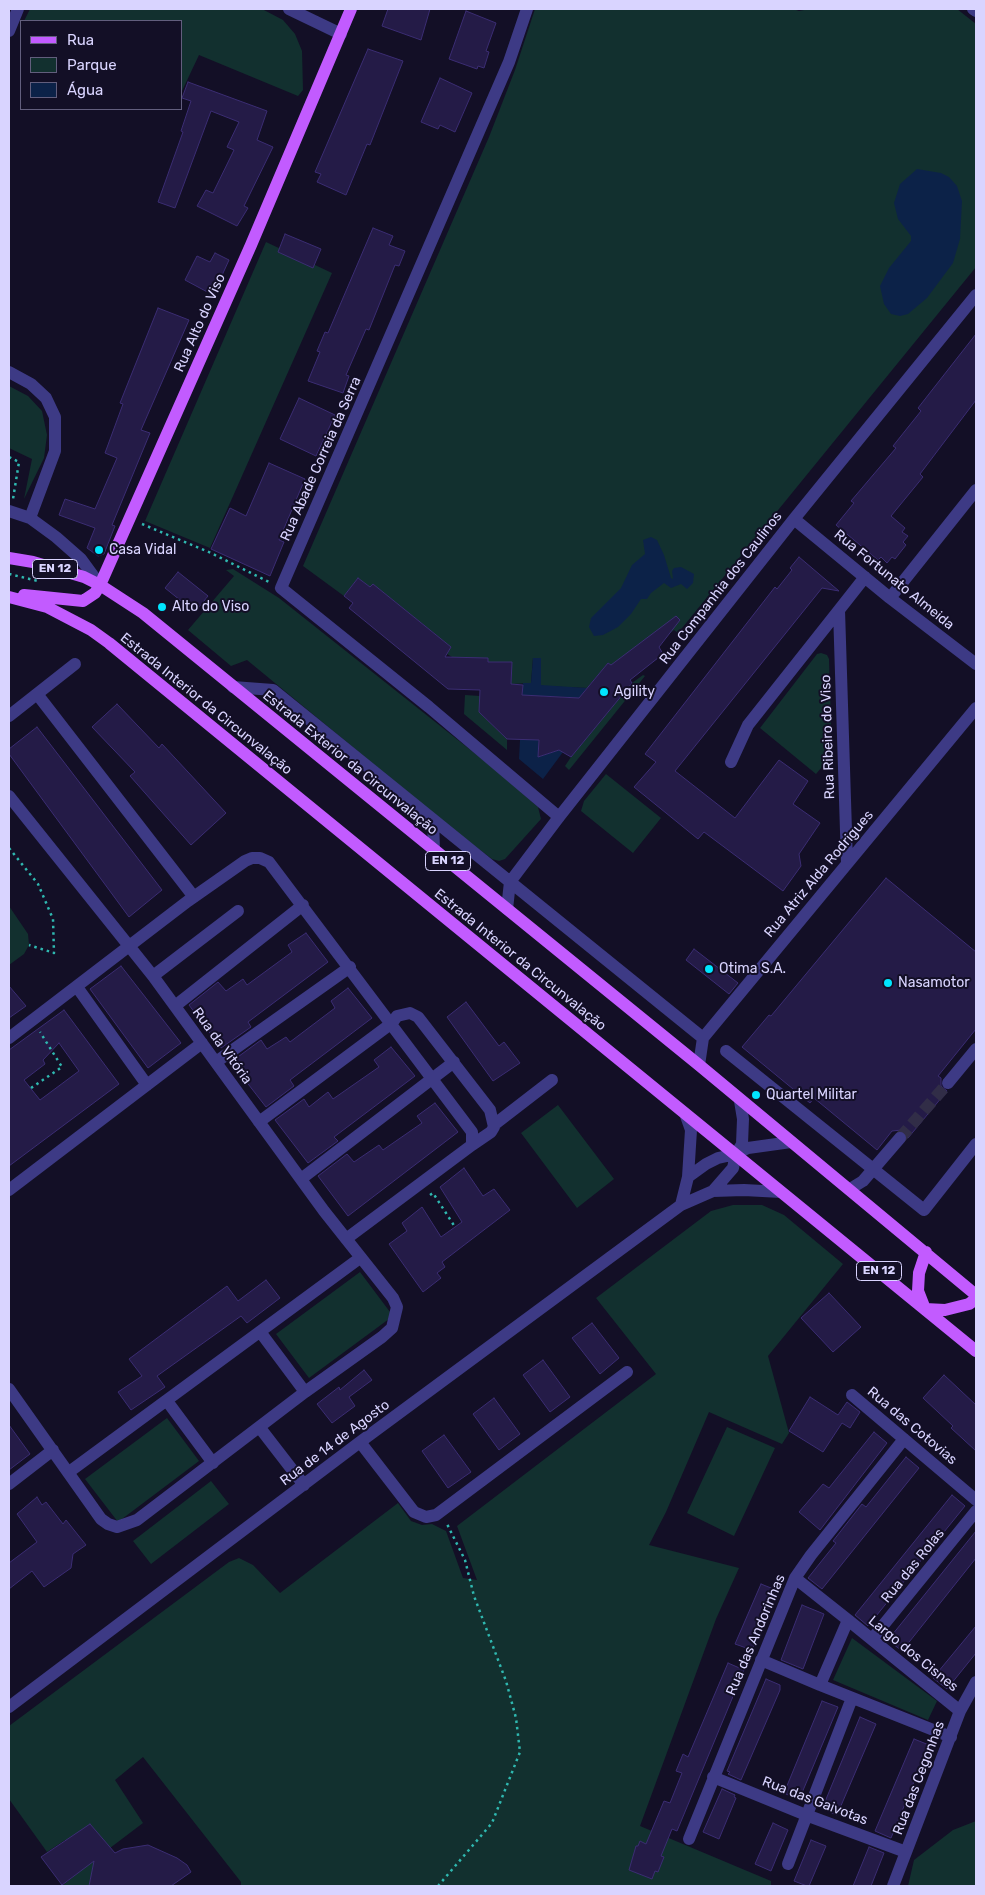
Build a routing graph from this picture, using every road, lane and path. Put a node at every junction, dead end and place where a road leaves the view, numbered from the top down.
1 (18, 9) edge
2 (289, 9) edge
3 (352, 9) edge
4 (526, 9) edge
5 (9, 31) edge
6 (341, 34) junction
7 (976, 295) edge
8 (9, 372) edge
9 (9, 457) edge
10 (976, 490) edge
11 (10, 511) edge
12 (30, 518) junction
13 (129, 518) junction
14 (794, 519) junction
15 (9, 558) edge
16 (9, 574) edge
17 (865, 577) junction
18 (44, 583) dead end
19 (100, 585) junction
20 (281, 588) junction
21 (9, 596) edge
22 (890, 598) junction
23 (839, 610) junction
24 (75, 664) dead end
25 (976, 664) edge
26 (233, 687) junction
27 (37, 694) junction
28 (976, 708) edge
29 (9, 716) edge
30 (732, 762) dead end
31 (9, 796) edge
32 (559, 817) junction
33 (433, 820) junction
34 (9, 848) edge
35 (434, 850) junction
36 (848, 863) junction
37 (510, 882) junction
38 (194, 897) junction
39 (303, 906) junction
40 (507, 909) junction
41 (238, 911) dead end
42 (29, 945) dead end
43 (129, 947) junction
44 (350, 967) junction
45 (153, 976) junction
46 (77, 987) junction
47 (174, 1006) junction
48 (32, 1020) junction
49 (392, 1022) junction
50 (9, 1038) edge
51 (704, 1038) junction
52 (202, 1043) junction
53 (976, 1049) edge
54 (726, 1051) dead end
55 (216, 1062) junction
56 (454, 1062) junction
57 (699, 1065) junction
58 (434, 1078) junction
59 (552, 1080) dead end
60 (948, 1083) tunnel mouth
61 (147, 1085) junction
62 (31, 1088) dead end
63 (740, 1100) junction
64 (686, 1116) junction
65 (259, 1122) junction
66 (495, 1124) junction
67 (900, 1138) tunnel mouth
68 (791, 1142) junction
69 (976, 1144) edge
70 (472, 1145) junction
71 (736, 1154) junction
72 (873, 1170) junction
73 (688, 1177) junction
74 (301, 1179) junction
75 (850, 1189) junction
76 (9, 1190) edge
77 (713, 1191) junction
78 (780, 1192) junction
79 (426, 1198) dead end
80 (681, 1206) junction
81 (455, 1227) dead end
82 (346, 1239) junction
83 (926, 1252) junction
84 (360, 1258) junction
85 (976, 1295) edge
86 (976, 1298) edge
87 (925, 1309) junction
88 (261, 1332) junction
89 (976, 1351) edge
90 (627, 1372) dead end
91 (305, 1392) junction
92 (10, 1393) edge
93 (852, 1395) dead end
94 (167, 1400) junction
95 (260, 1428) junction
96 (904, 1439) junction
97 (360, 1442) junction
98 (53, 1450) junction
99 (213, 1463) junction
100 (69, 1472) junction
101 (9, 1484) edge
102 (304, 1485) junction
103 (976, 1500) edge
104 (976, 1511) edge
105 (436, 1515) junction
106 (795, 1578) junction
107 (848, 1620) junction
108 (872, 1639) junction
109 (761, 1660) junction
110 (976, 1682) edge
111 (820, 1685) junction
112 (852, 1698) junction
113 (9, 1707) edge
114 (960, 1711) junction
115 (951, 1737) junction
116 (713, 1777) junction
117 (806, 1815) junction
118 (689, 1839) dead end
119 (906, 1852) junction
120 (788, 1864) dead end
121 (438, 1886) edge
122 (893, 1886) edge

1 - 5 street
2 - 6 street
3 - 6 main road, Rua Alto do Viso
4 - 20 street, Rua Abade Correia da Serra
6 - 13 main road, Rua Alto do Viso
7 - 14 street, Rua Companhia dos Caulinos
8 - 12 street
9 - 11 path
10 - 22 street
11 - 12 street
12 - 19 street
13 - 19 main road, Rua Alto do Viso
13 - 20 path
14 - 17 street, Rua Fortunato Almeida
14 - 32 street, Rua Companhia dos Caulinos
15 - 19 main road, Estrada Exterior da Circunvalação / EN 12
16 - 18 path
17 - 22 street, Rua Fortunato Almeida
17 - 23 street
19 - 21 main road, Rua Alto do Viso
19 - 26 main road, Estrada Exterior da Circunvalação / EN 12
20 - 32 street
21 - 64 main road, Estrada Interior da Circunvalação / EN 12
22 - 25 street, Rua Fortunato Almeida
23 - 30 street
23 - 36 street, Rua Ribeiro do Viso
24 - 27 street
26 - 33 street
26 - 35 main road, Estrada Exterior da Circunvalação / EN 12
27 - 29 street
27 - 38 street
28 - 36 street, Rua Atriz Alda Rodrigues
31 - 43 street, Rua da Vitória
32 - 37 street, Rua Companhia dos Caulinos
33 - 35 street
33 - 37 street
34 - 42 path
35 - 40 main road, Estrada Exterior da Circunvalação / EN 12
36 - 51 street, Rua Atriz Alda Rodrigues
37 - 40 street
37 - 51 street
38 - 39 street
38 - 43 street
39 - 44 street
39 - 47 street
40 - 57 main road, Estrada Exterior da Circunvalação / EN 12
41 - 45 street
43 - 45 street, Rua da Vitória
43 - 46 street
44 - 49 street
44 - 55 street
45 - 47 street, Rua da Vitória
46 - 48 street
46 - 61 street
47 - 52 street, Rua da Vitória
48 - 50 street
48 - 62 path
49 - 56 street
49 - 58 street
49 - 65 street
51 - 57 street, Rua Atriz Alda Rodrigues
52 - 55 street, Rua da Vitória
52 - 61 street
53 - 60 street
54 - 72 street
55 - 65 street, Rua da Vitória
56 - 58 street
56 - 66 street
57 - 63 main road, Estrada Exterior da Circunvalação / EN 12
58 - 70 street
58 - 74 street
59 - 66 street
61 - 76 street
63 - 68 main road, Estrada Exterior da Circunvalação / EN 12
63 - 71 street, Rua de 14 de Agosto
64 - 71 main road, Estrada Interior da Circunvalação / EN 12
64 - 73 street
65 - 74 street, Rua da Vitória
66 - 70 street
67 - 72 street
68 - 71 street
68 - 75 main road, Estrada Exterior da Circunvalação / EN 12
69 - 72 street
70 - 82 street
71 - 73 street
71 - 77 street, Rua de 14 de Agosto
71 - 78 main road, Estrada Interior da Circunvalação / EN 12
72 - 75 street
73 - 80 street
74 - 82 street, Rua da Vitória
75 - 83 main road, Estrada Exterior da Circunvalação / EN 12
77 - 78 street, Rua de 14 de Agosto
77 - 80 street, Rua de 14 de Agosto
78 - 87 main road, Estrada Interior da Circunvalação / EN 12
79 - 81 path
80 - 97 street, Rua de 14 de Agosto
82 - 84 street, Rua da Vitória
83 - 85 main road, Estrada Exterior da Circunvalação / EN 12
83 - 87 main road
84 - 88 street
84 - 91 street, Rua da Vitória
86 - 87 main road
87 - 89 main road, Estrada Interior da Circunvalação / EN 12
88 - 91 street
88 - 94 street
90 - 105 street
91 - 95 street
92 - 98 street
93 - 96 street, Rua das Cotovias
94 - 99 street
94 - 100 street
95 - 99 street
95 - 102 street
96 - 103 street, Rua das Cotovias
96 - 106 street, Rua das Andorinhas
97 - 102 street, Rua de 14 de Agosto
97 - 105 street
98 - 100 street
98 - 101 street
99 - 100 street
102 - 113 street, Rua de 14 de Agosto
104 - 108 street, Rua das Rolas
105 - 121 path
106 - 107 street, Largo dos Cisnes
106 - 109 street, Rua das Andorinhas
107 - 108 street, Largo dos Cisnes
107 - 111 street, Largo dos Cisnes
108 - 114 street, Largo dos Cisnes
109 - 111 street
109 - 116 street, Rua das Andorinhas
110 - 114 street, Rua das Cegonhas
111 - 112 street
112 - 115 street
112 - 117 street
114 - 115 street, Rua das Cegonhas
115 - 119 street, Rua das Cegonhas
116 - 117 street, Rua das Gaivotas
116 - 118 street, Rua das Andorinhas
117 - 119 street, Rua das Gaivotas
117 - 120 street
119 - 122 street, Rua das Cegonhas

